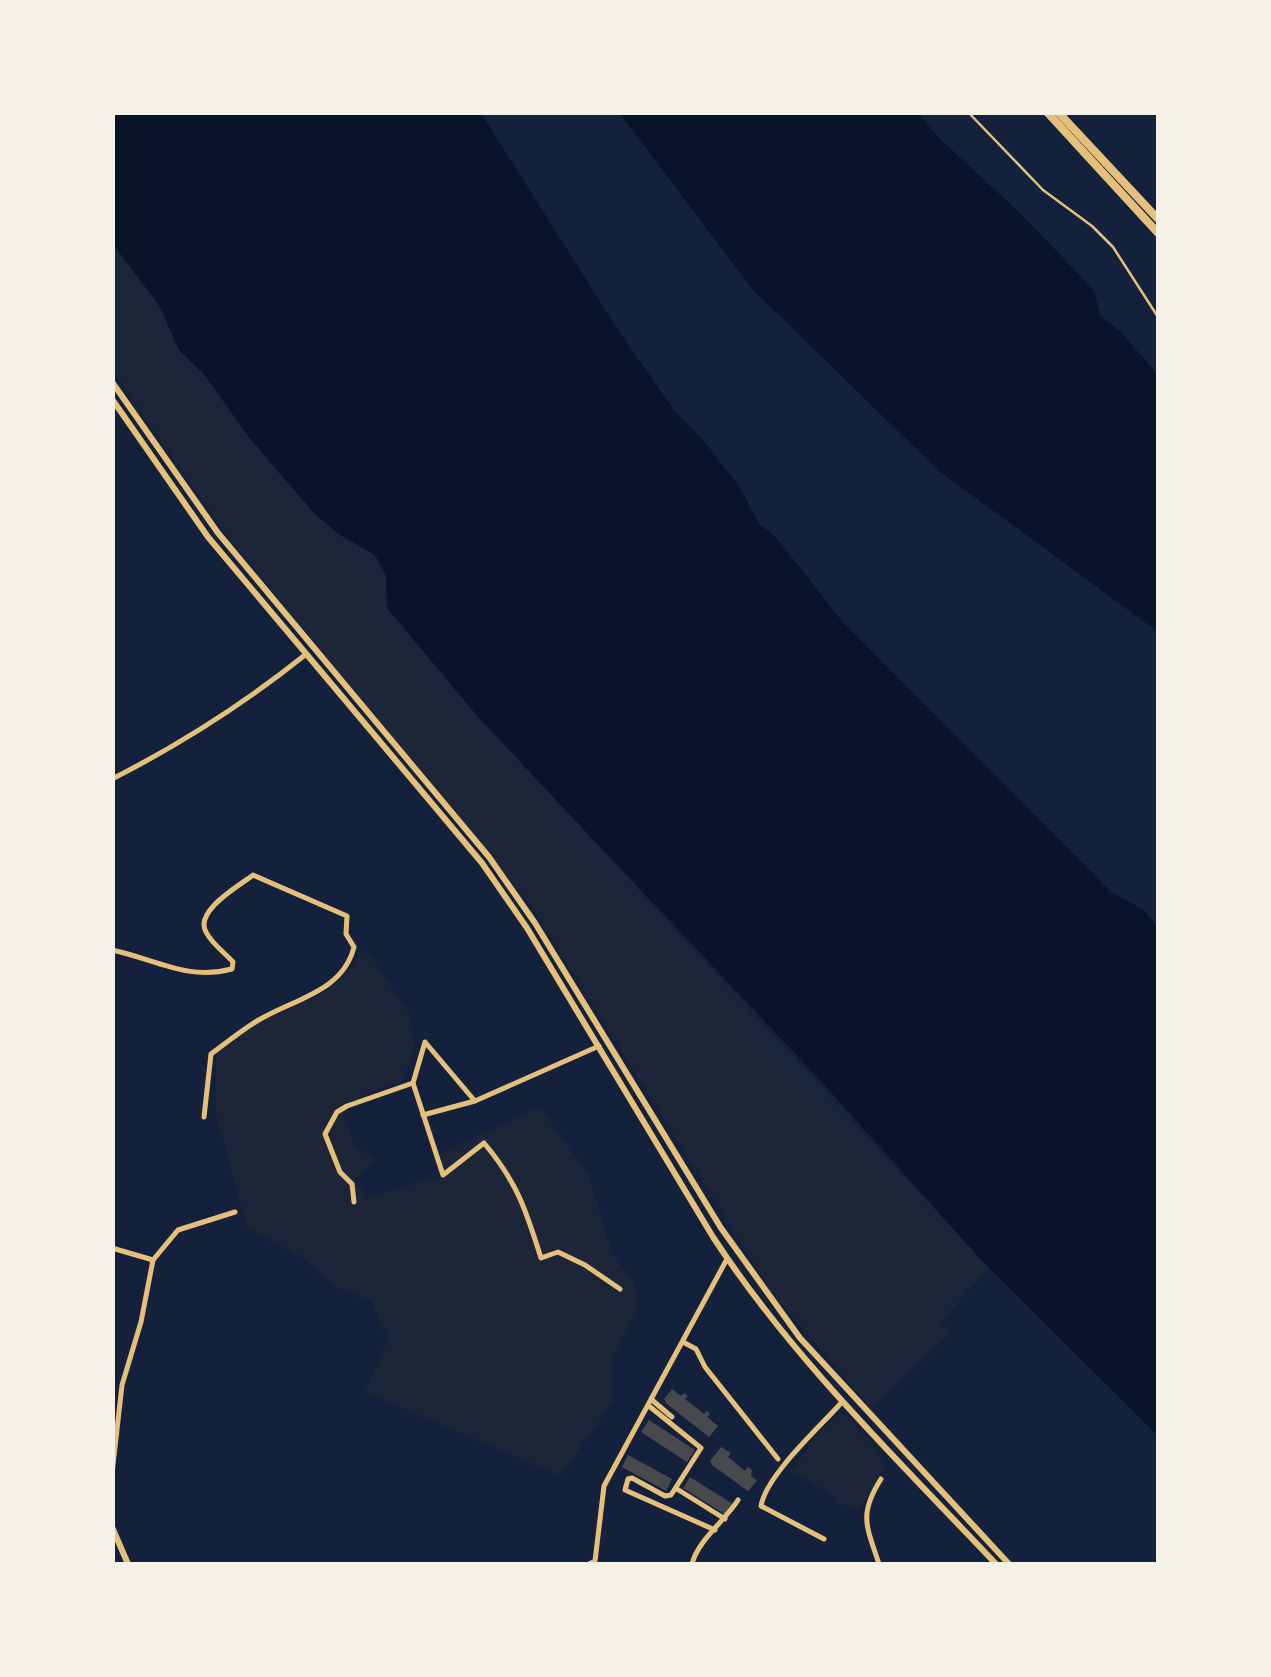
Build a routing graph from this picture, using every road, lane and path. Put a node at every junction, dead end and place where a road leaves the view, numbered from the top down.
1 (968, 112) edge
2 (1047, 112) edge
3 (1058, 112) edge
4 (1158, 220) edge
5 (1158, 233) edge
6 (1158, 316) edge
7 (112, 382) edge
8 (112, 398) edge
9 (305, 655) junction
10 (112, 779) edge
11 (112, 950) edge
12 (599, 1046) junction
13 (413, 1083) junction
14 (475, 1101) junction
15 (423, 1115) junction
16 (204, 1117) dead end
17 (354, 1202) dead end
18 (235, 1212) dead end
19 (112, 1248) edge
20 (727, 1259) junction
21 (152, 1260) junction
22 (620, 1289) dead end
23 (683, 1342) junction
24 (842, 1402) junction
25 (651, 1403) junction
26 (664, 1414) junction
27 (672, 1417) dead end
28 (778, 1459) dead end
29 (112, 1474) edge
30 (881, 1479) dead end
31 (676, 1488) junction
32 (738, 1500) dead end
33 (725, 1519) junction
34 (112, 1528) edge
35 (715, 1530) junction
36 (824, 1538) dead end
37 (128, 1564) edge
38 (589, 1564) edge
39 (692, 1564) edge
40 (879, 1564) edge
41 (996, 1564) edge
42 (1010, 1564) edge

1 - 6 path
2 - 5 main road
3 - 4 main road
7 - 42 main road
8 - 9 main road
9 - 10 street
9 - 12 main road
11 - 16 street
12 - 14 street
12 - 20 main road
13 - 14 street
13 - 15 street
13 - 17 street
14 - 15 street
15 - 22 street
18 - 21 street
19 - 21 street
20 - 23 street
20 - 24 main road
21 - 29 street
23 - 25 street
23 - 28 street
24 - 36 street
24 - 41 main road
25 - 26 street
25 - 38 street
26 - 27 street
26 - 31 street
30 - 40 street
31 - 33 street
31 - 35 street
32 - 33 street
33 - 35 street
34 - 37 main road
35 - 39 street

